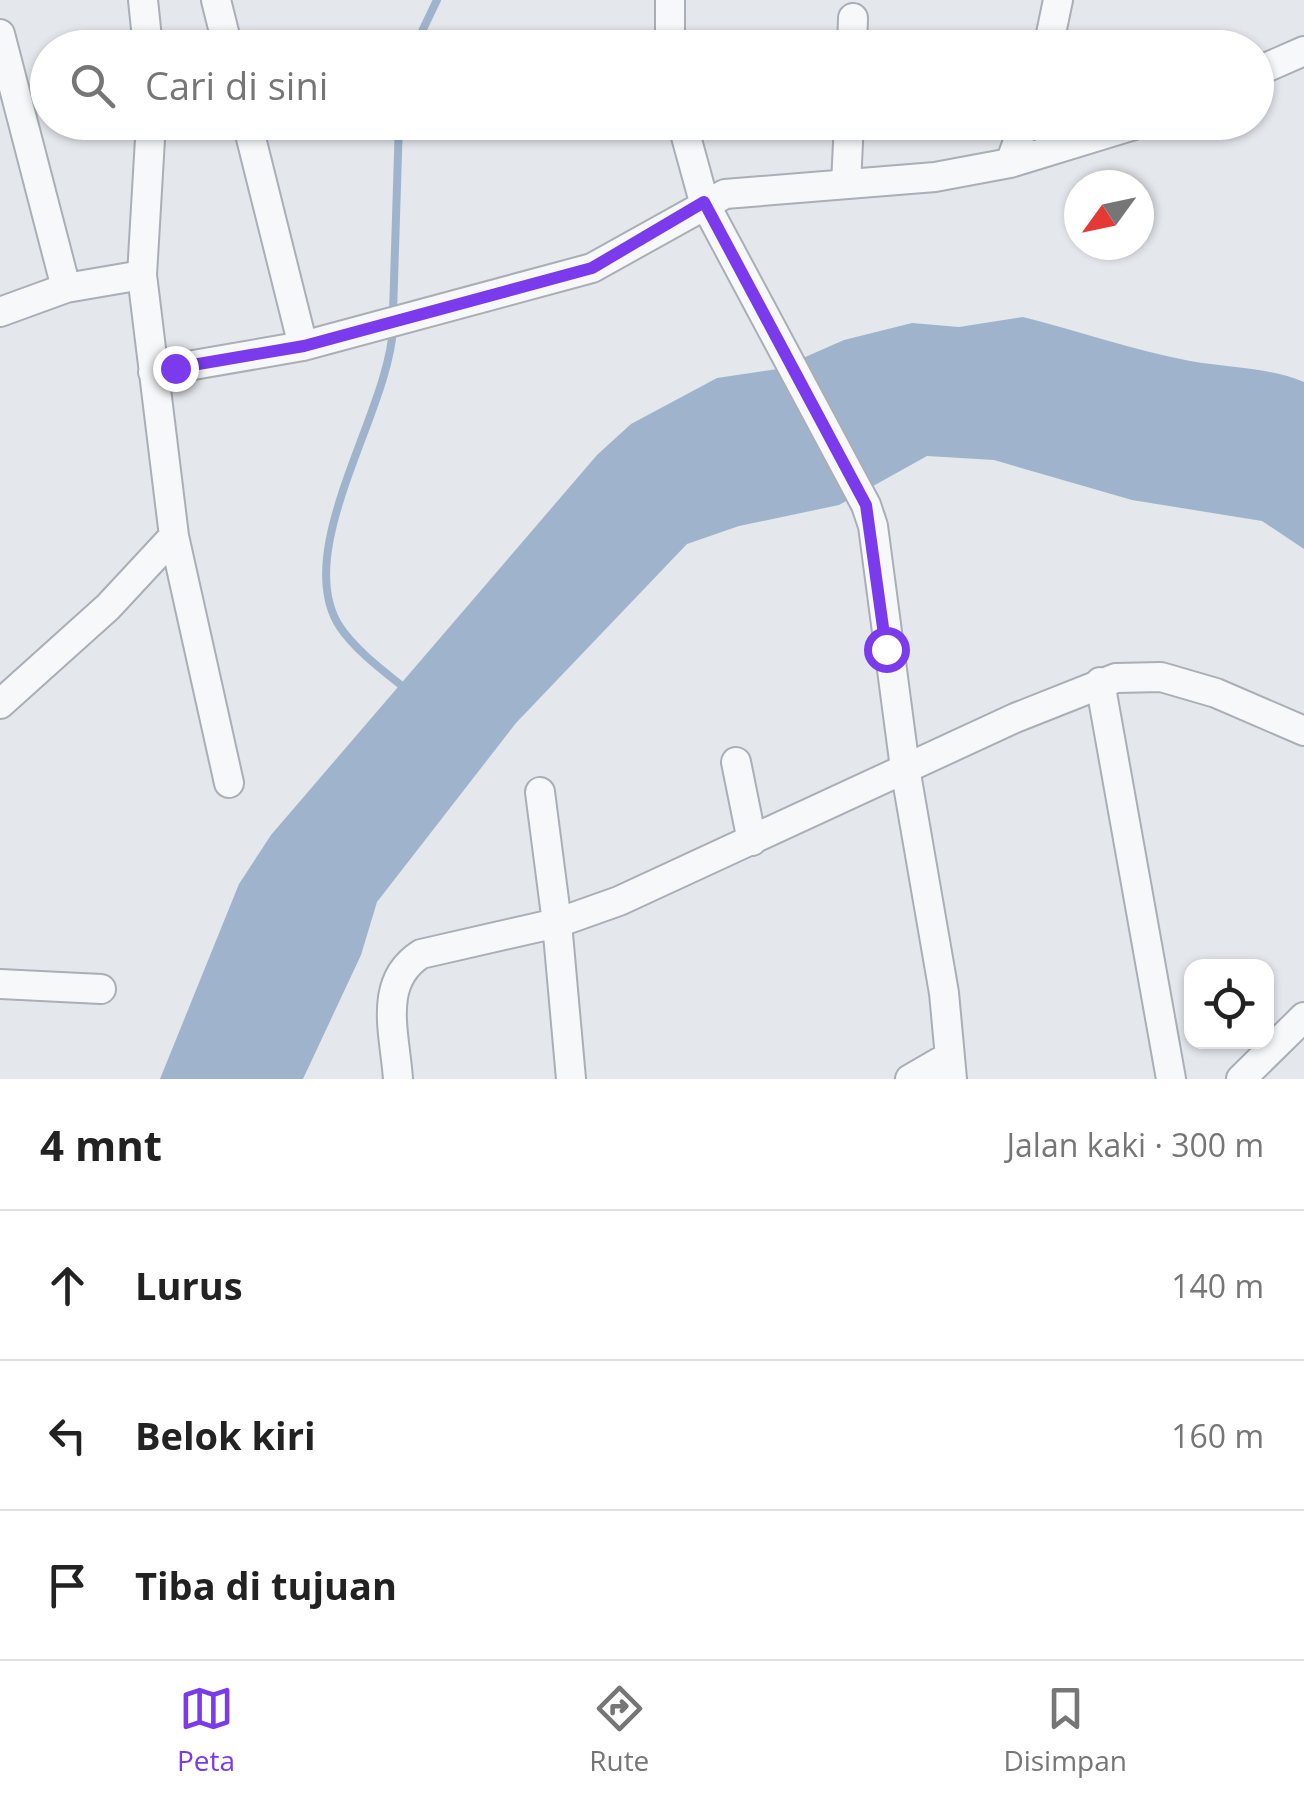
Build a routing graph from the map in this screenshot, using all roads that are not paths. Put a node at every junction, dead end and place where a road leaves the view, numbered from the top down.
1 (143, 0) edge
2 (216, 0) edge
3 (670, 0) edge
4 (1058, 0) edge
5 (853, 18) dead end
6 (146, 30) edge
7 (224, 30) edge
8 (670, 30) edge
9 (853, 30) edge
10 (1052, 30) edge
11 (0, 34) edge
12 (1304, 51) edge
13 (1274, 64) edge
14 (150, 140) edge
15 (252, 140) edge
16 (687, 140) edge
17 (847, 140) edge
18 (1018, 140) edge
19 (1085, 140) edge
20 (1010, 163) junction
21 (846, 184) junction
22 (704, 202) junction
23 (142, 275) junction
24 (66, 288) junction
25 (0, 312) edge
26 (304, 346) junction
27 (153, 372) junction
28 (174, 536) junction
29 (1100, 682) junction
30 (0, 704) edge
31 (1304, 731) edge
32 (736, 762) dead end
33 (904, 768) junction
34 (228, 782) dead end
35 (540, 792) dead end
36 (752, 841) junction
37 (558, 924) junction
38 (0, 984) edge
39 (100, 989) dead end
40 (1304, 1017) edge
41 (950, 1068) edge
42 (398, 1079) edge
43 (571, 1079) edge
44 (910, 1079) edge
45 (1171, 1079) edge
46 (1241, 1079) edge

1 - 6 street
2 - 7 street
3 - 8 street
4 - 10 street
5 - 9 street
11 - 24 street
12 - 13 street
14 - 23 street
15 - 26 street
16 - 22 street
17 - 21 street
18 - 20 street
19 - 20 street
20 - 21 street
21 - 22 street
22 - 26 street
22 - 33 street
23 - 24 street
23 - 27 street
24 - 25 street
26 - 27 street
27 - 28 street
28 - 30 street
28 - 34 street
29 - 31 street
29 - 33 street
29 - 45 street
32 - 36 street
33 - 36 street
33 - 41 street
35 - 37 street
36 - 37 street
37 - 42 street
37 - 43 street
38 - 39 street
40 - 46 street
41 - 44 street

